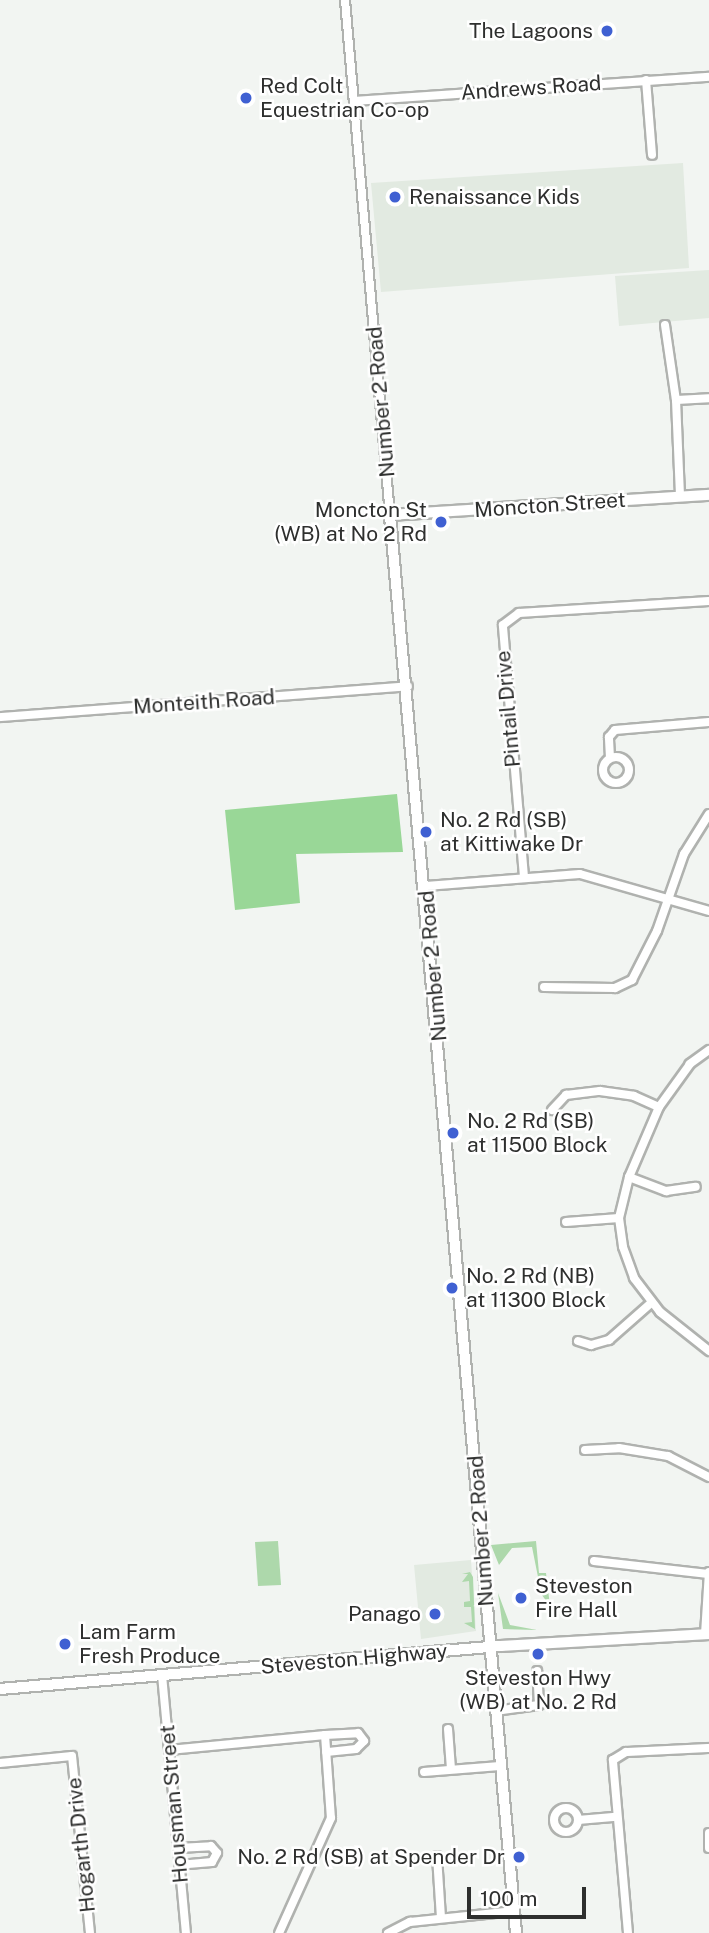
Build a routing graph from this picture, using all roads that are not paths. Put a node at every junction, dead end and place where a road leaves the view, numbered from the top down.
1 (345, 0) edge
2 (709, 77) edge
3 (646, 80) junction
4 (354, 101) junction
5 (652, 155) dead end
6 (665, 325) dead end
7 (709, 398) edge
8 (676, 400) junction
9 (709, 495) edge
10 (680, 497) junction
11 (390, 515) junction
12 (709, 601) edge
13 (408, 686) junction
14 (0, 718) edge
15 (709, 722) edge
16 (610, 758) dead end
17 (709, 814) edge
18 (524, 877) junction
19 (426, 886) junction
20 (668, 899) junction
21 (709, 911) edge
22 (544, 987) dead end
23 (709, 1050) edge
24 (659, 1107) junction
25 (552, 1110) dead end
26 (629, 1177) junction
27 (696, 1187) dead end
28 (620, 1218) junction
29 (566, 1222) dead end
30 (651, 1303) junction
31 (578, 1341) dead end
32 (709, 1352) edge
33 (585, 1450) dead end
34 (709, 1477) edge
35 (594, 1561) dead end
36 (709, 1573) edge
37 (707, 1634) edge
38 (489, 1647) junction
39 (537, 1671) dead end
40 (162, 1675) junction
41 (0, 1689) edge
42 (495, 1711) junction
43 (447, 1729) dead end
44 (325, 1735) junction
45 (709, 1748) edge
46 (169, 1749) junction
47 (326, 1752) junction
48 (0, 1763) edge
49 (500, 1766) junction
50 (451, 1769) junction
51 (424, 1772) dead end
52 (616, 1817) junction
53 (578, 1820) dead end
54 (709, 1833) edge
55 (178, 1848) junction
56 (709, 1848) edge
57 (437, 1856) dead end
58 (180, 1865) junction
59 (514, 1911) junction
60 (441, 1918) junction
61 (90, 1933) edge
62 (186, 1933) edge
63 (279, 1933) edge
64 (388, 1933) edge
65 (516, 1933) edge
66 (628, 1933) edge

1 - 4 street, Number 2 Road
2 - 3 street, Andrews Road
3 - 4 street, Andrews Road
3 - 5 street
4 - 11 street, Number 2 Road
6 - 8 street
7 - 8 street
8 - 10 street
9 - 10 street, Moncton Street
10 - 11 street, Moncton Street
11 - 13 street, Number 2 Road
12 - 18 street, Pintail Drive
13 - 14 street, Monteith Road
13 - 19 street, Number 2 Road
15 - 16 street
17 - 20 street
18 - 19 street
18 - 20 street
19 - 38 street, Number 2 Road
20 - 21 street
20 - 22 street
23 - 24 street
24 - 25 street
24 - 26 street
26 - 27 street
26 - 28 street
28 - 29 street
28 - 30 street
30 - 31 street
30 - 32 street
33 - 34 street
35 - 36 street
36 - 37 street
37 - 38 street, Steveston Highway
38 - 40 street, Steveston Highway
38 - 42 street, Number 2 Road
39 - 42 street
40 - 41 street, Steveston Highway
40 - 46 street, Housman Street
42 - 49 street, Number 2 Road
43 - 50 street
44 - 46 street
44 - 47 street
44 - 47 street
45 - 52 street
46 - 55 street, Housman Street
47 - 63 street
48 - 61 street, Hogarth Drive
49 - 50 street
49 - 59 street, Number 2 Road
50 - 51 street
52 - 53 street
52 - 66 street
54 - 56 street
55 - 58 street, Housman Street
55 - 58 street
57 - 60 street
58 - 62 street, Housman Street
59 - 60 street
59 - 65 street, Number 2 Road
60 - 64 street

